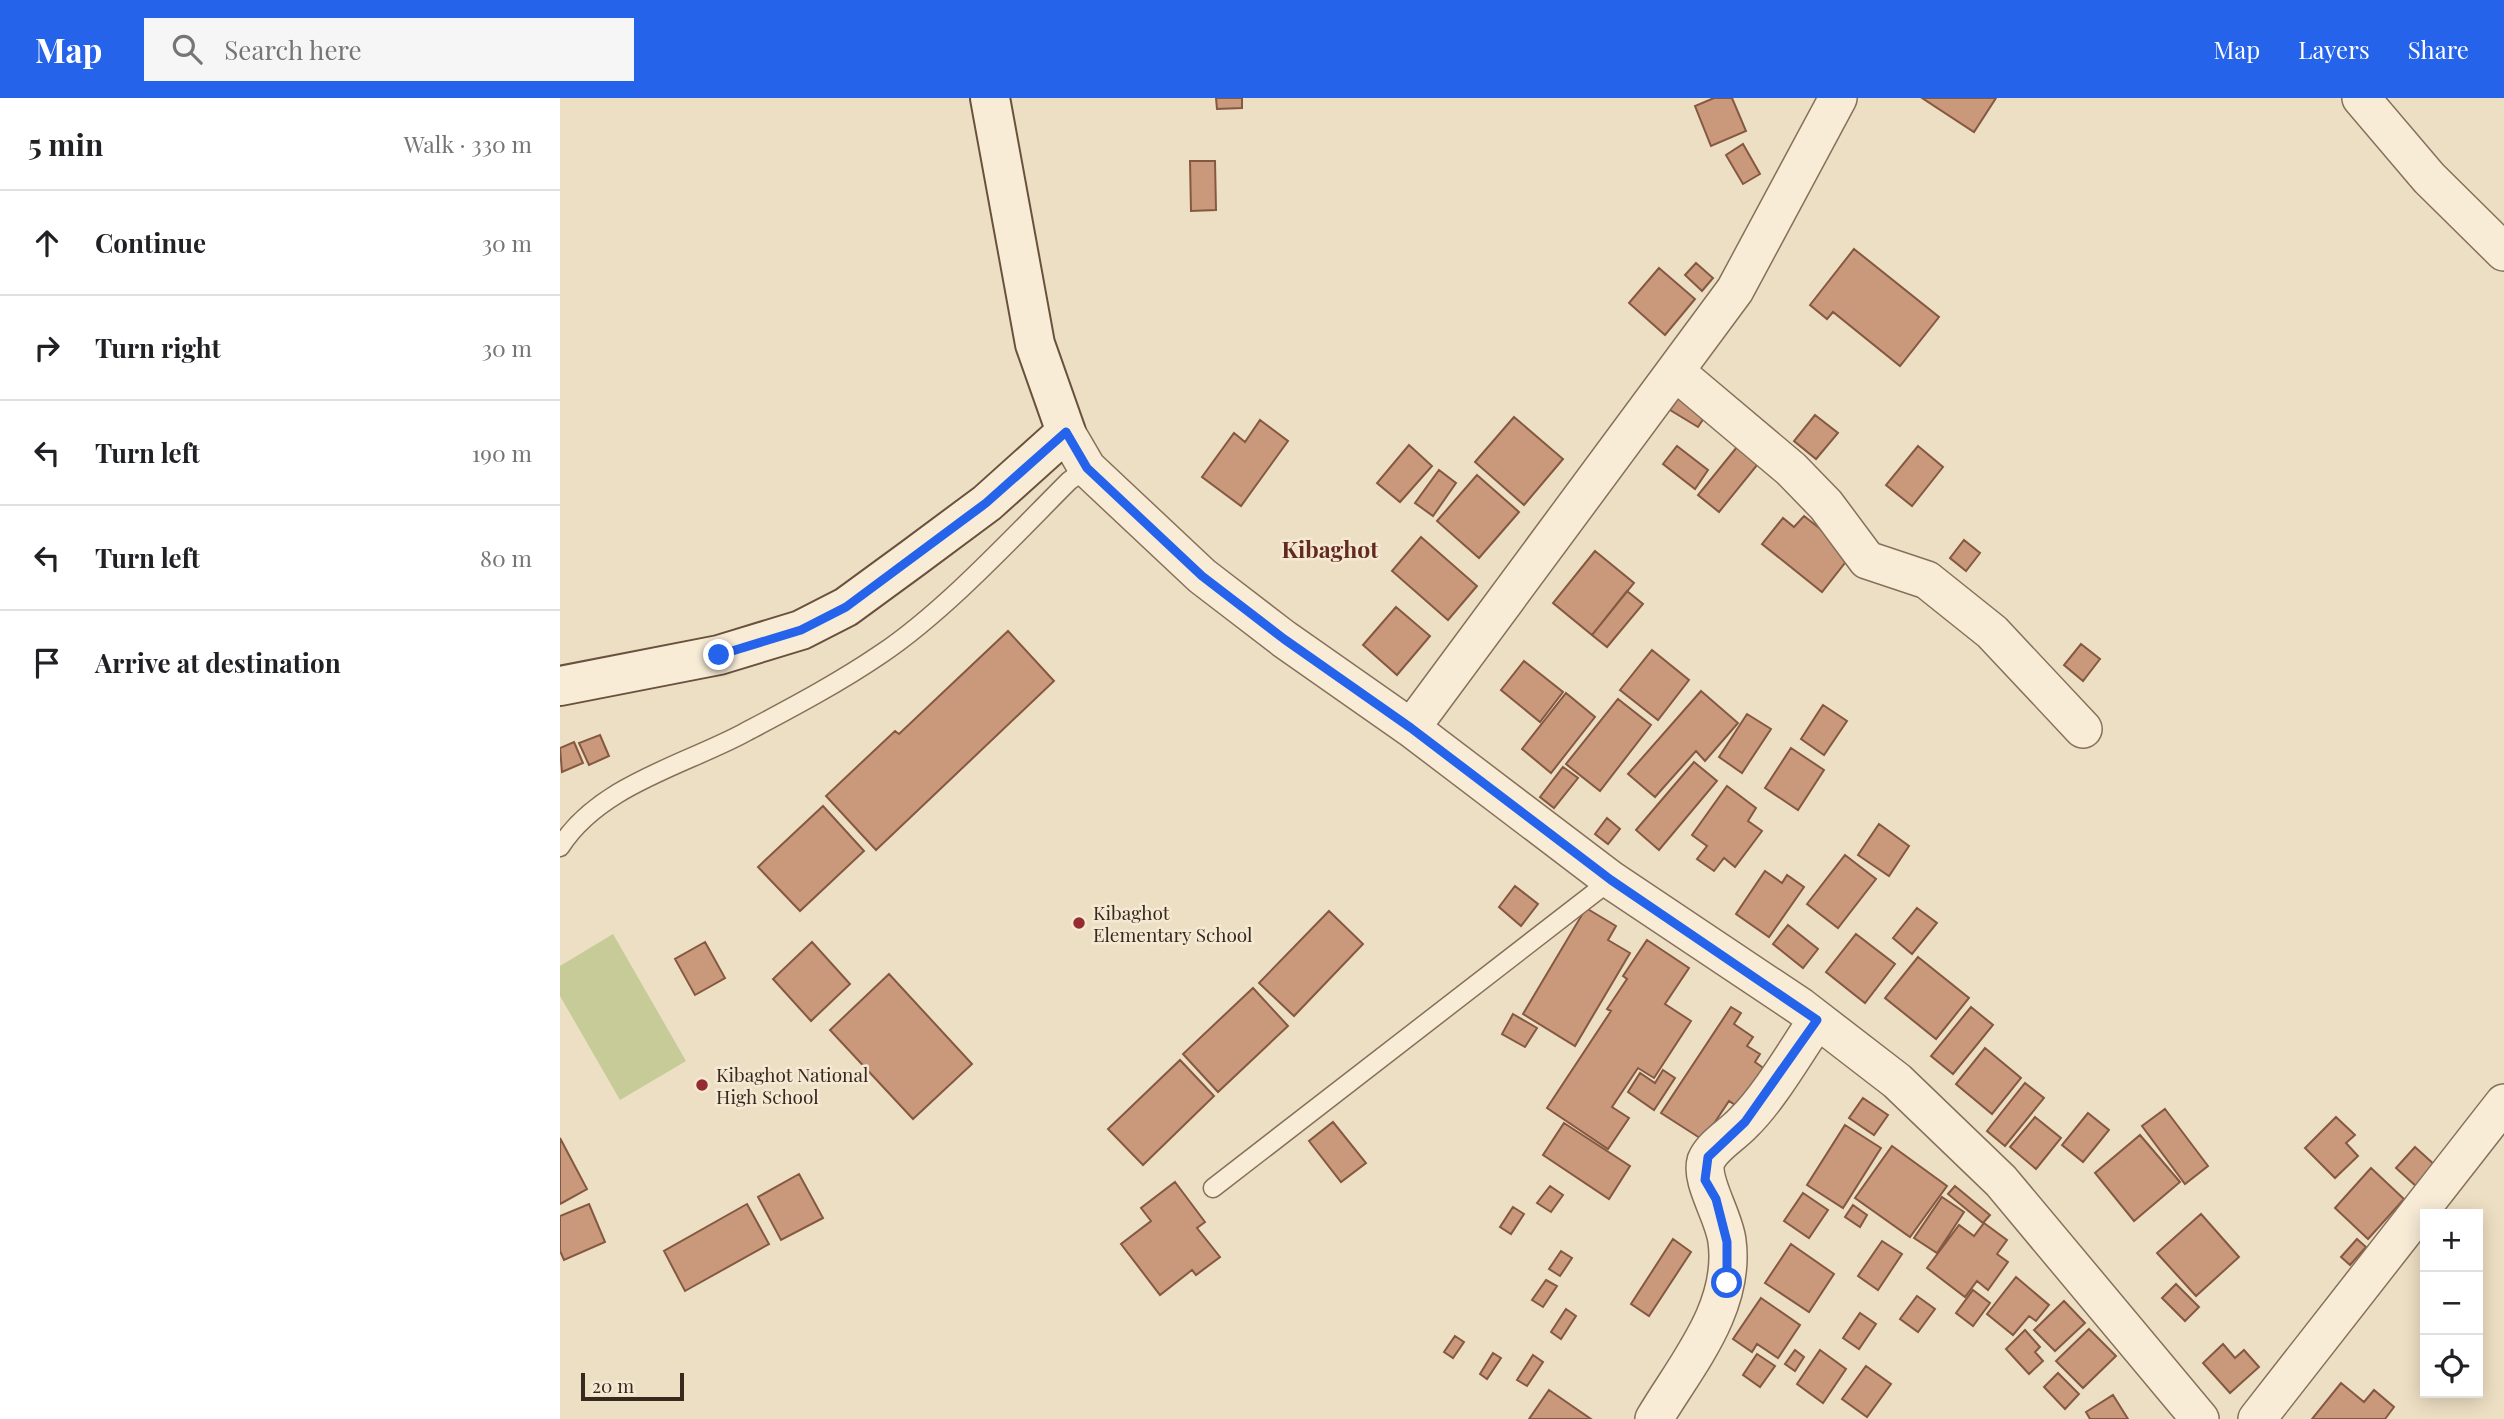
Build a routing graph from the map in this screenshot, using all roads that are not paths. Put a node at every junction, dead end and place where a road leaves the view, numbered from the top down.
1 (990, 98) edge
2 (1838, 98) edge
3 (2361, 98) edge
4 (2504, 252) edge
5 (1677, 373) junction
6 (1066, 432) junction
7 (1087, 468) junction
8 (560, 686) edge
9 (1411, 728) junction
10 (2083, 729) dead end
11 (560, 847) edge
12 (1611, 880) junction
13 (1817, 1020) junction
14 (2504, 1102) edge
15 (1213, 1188) dead end
16 (1654, 1419) edge
17 (2200, 1419) edge
18 (2257, 1419) edge

1 - 6 street
2 - 5 street
3 - 4 street
5 - 9 street
5 - 10 street
6 - 7 street
6 - 8 street
7 - 9 street
7 - 11 lane
9 - 12 street
12 - 13 street
12 - 15 lane
13 - 16 street
13 - 17 street
14 - 18 street

